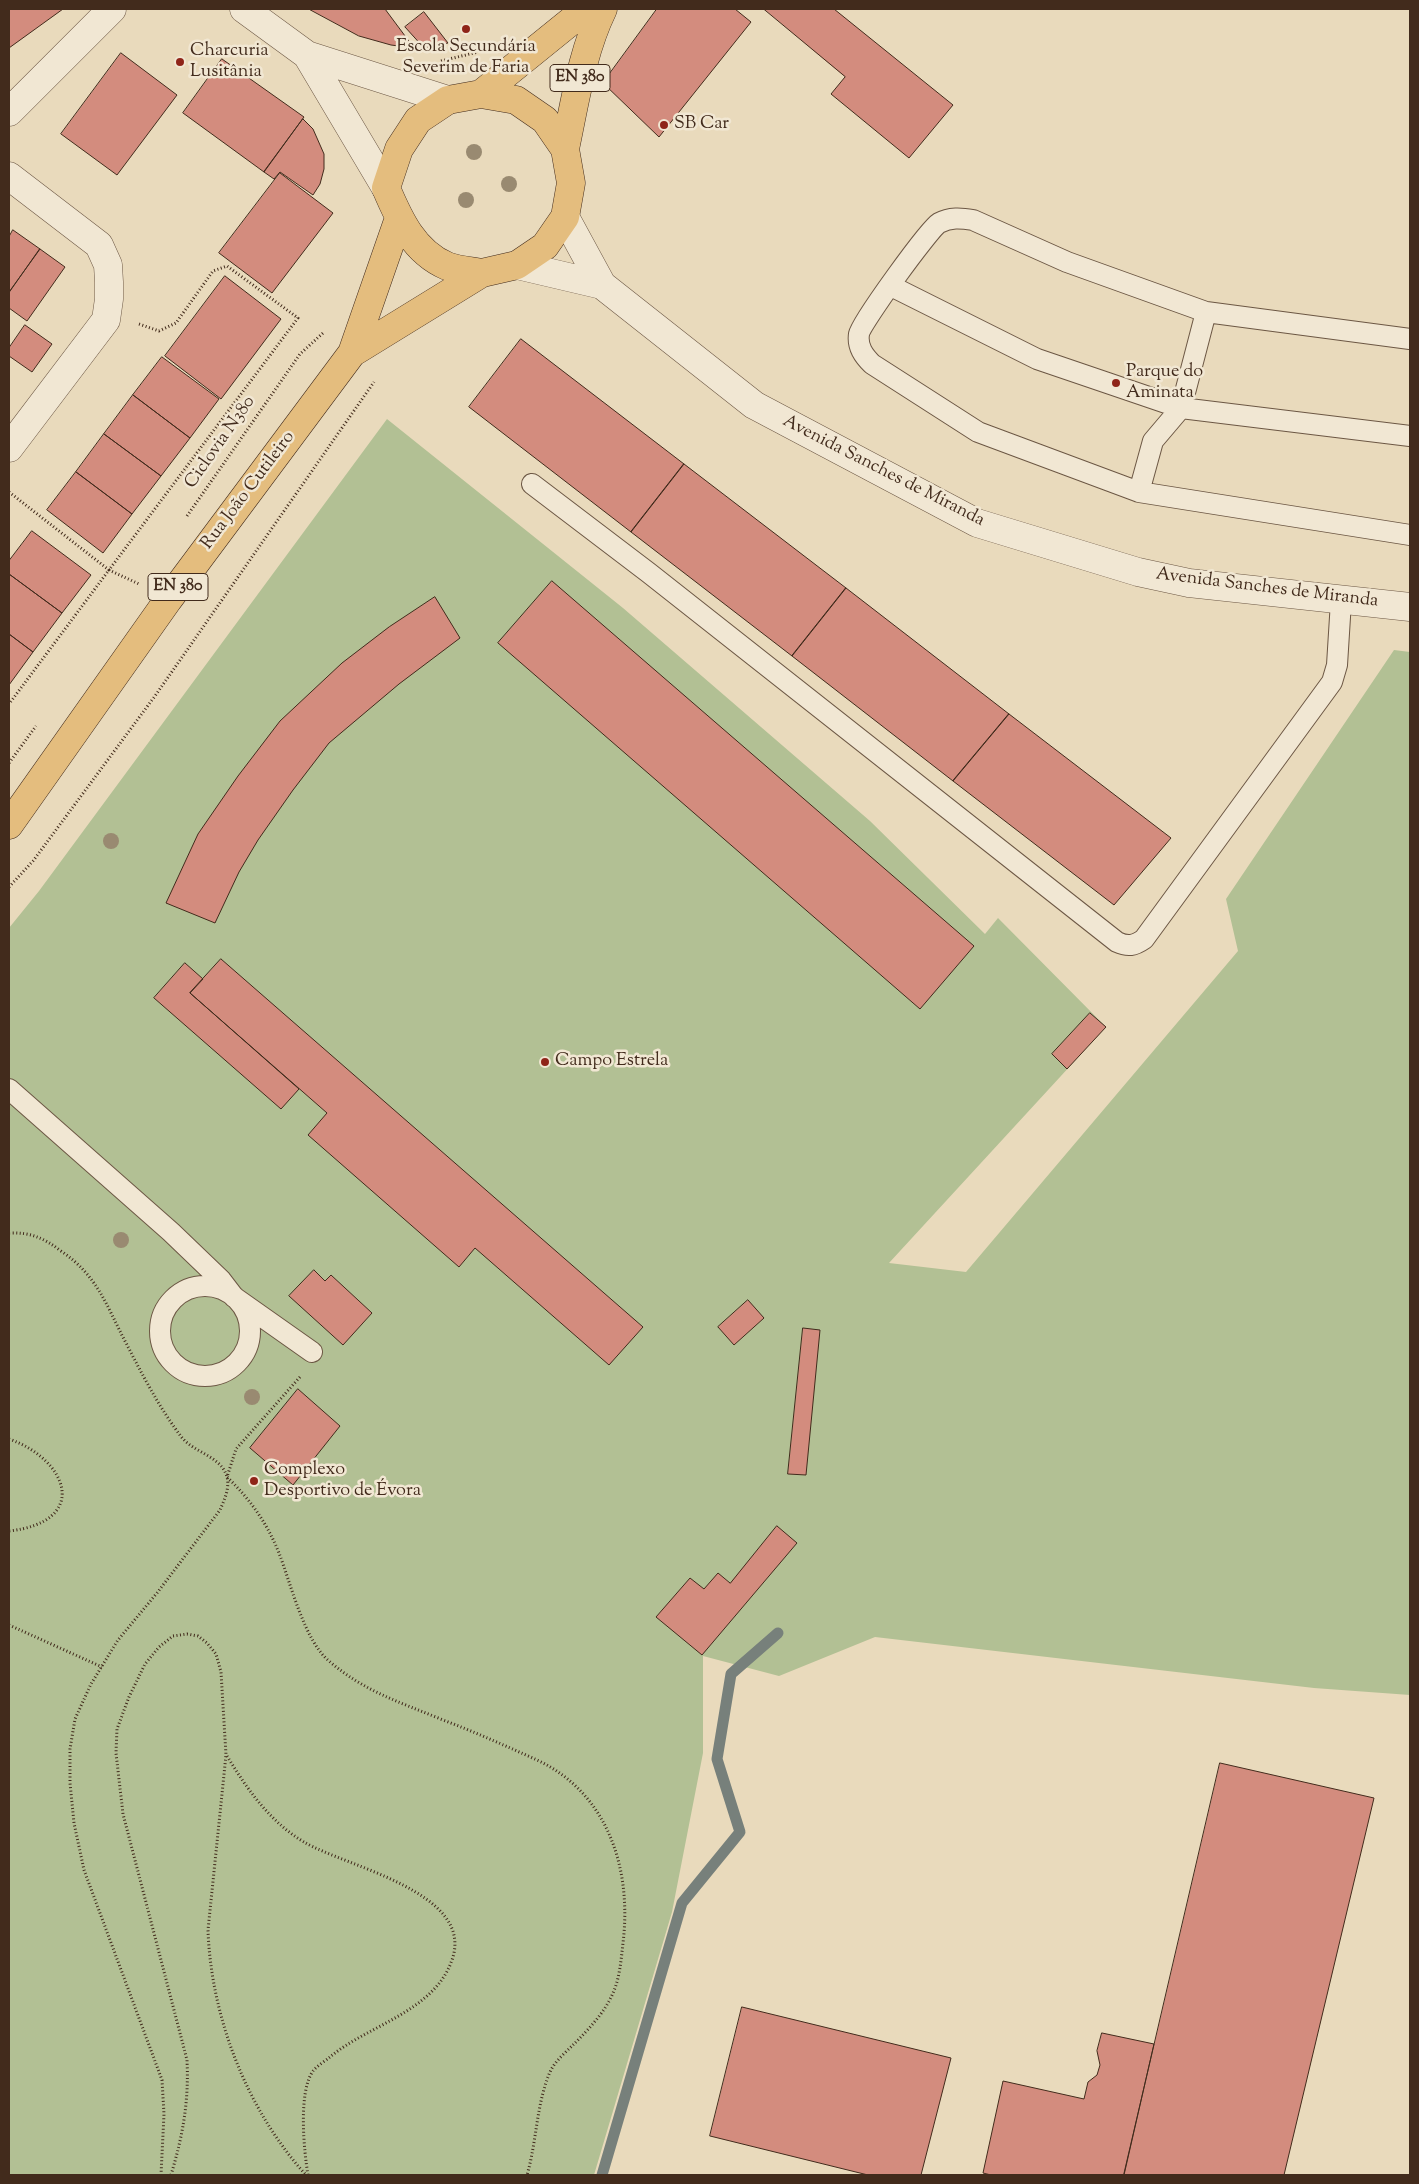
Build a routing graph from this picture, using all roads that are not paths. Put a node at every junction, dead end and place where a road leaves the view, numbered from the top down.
1 (112, 9) edge
2 (244, 9) edge
3 (586, 9) edge
4 (603, 9) edge
5 (307, 56) junction
6 (482, 94) junction
7 (448, 100) junction
8 (9, 112) edge
9 (564, 149) junction
10 (9, 176) edge
11 (386, 188) junction
12 (565, 217) junction
13 (399, 218) junction
14 (516, 265) junction
15 (482, 273) junction
16 (602, 285) junction
17 (891, 286) junction
18 (1206, 312) junction
19 (1410, 339) edge
20 (352, 353) junction
21 (1181, 408) junction
22 (1410, 436) edge
23 (9, 448) edge
24 (532, 484) dead end
25 (1139, 492) junction
26 (1410, 535) edge
27 (1341, 600) junction
28 (1410, 607) edge
29 (9, 825) edge
30 (9, 1089) edge
31 (234, 1297) junction
32 (312, 1352) road end

1 - 8 street
2 - 5 street
3 - 6 main road, Rua João Cutileiro / EN 380
4 - 9 main road, Rua João Cutileiro / EN 380
5 - 7 street
5 - 11 street
6 - 7 main road, Rua João Cutileiro
6 - 9 main road, Rua João Cutileiro
7 - 11 main road, Rua João Cutileiro
9 - 12 main road, Rua João Cutileiro
10 - 23 street
11 - 13 main road, Rua João Cutileiro
12 - 14 main road, Rua João Cutileiro
12 - 16 street, Avenida Sanches de Miranda
13 - 15 main road, Rua João Cutileiro
13 - 20 main road, Rua João Cutileiro / EN 380
14 - 15 main road, Rua João Cutileiro
14 - 16 street, Avenida Sanches de Miranda
15 - 20 main road, Rua João Cutileiro / EN 380
16 - 27 street, Avenida Sanches de Miranda
17 - 18 lane
17 - 21 lane
17 - 25 lane
18 - 19 lane
18 - 21 lane
20 - 29 main road, Rua João Cutileiro / EN 380
21 - 22 lane
21 - 25 lane
24 - 27 lane
25 - 26 lane
27 - 28 street, Avenida Sanches de Miranda
30 - 31 lane
31 - 31 lane
31 - 32 lane

